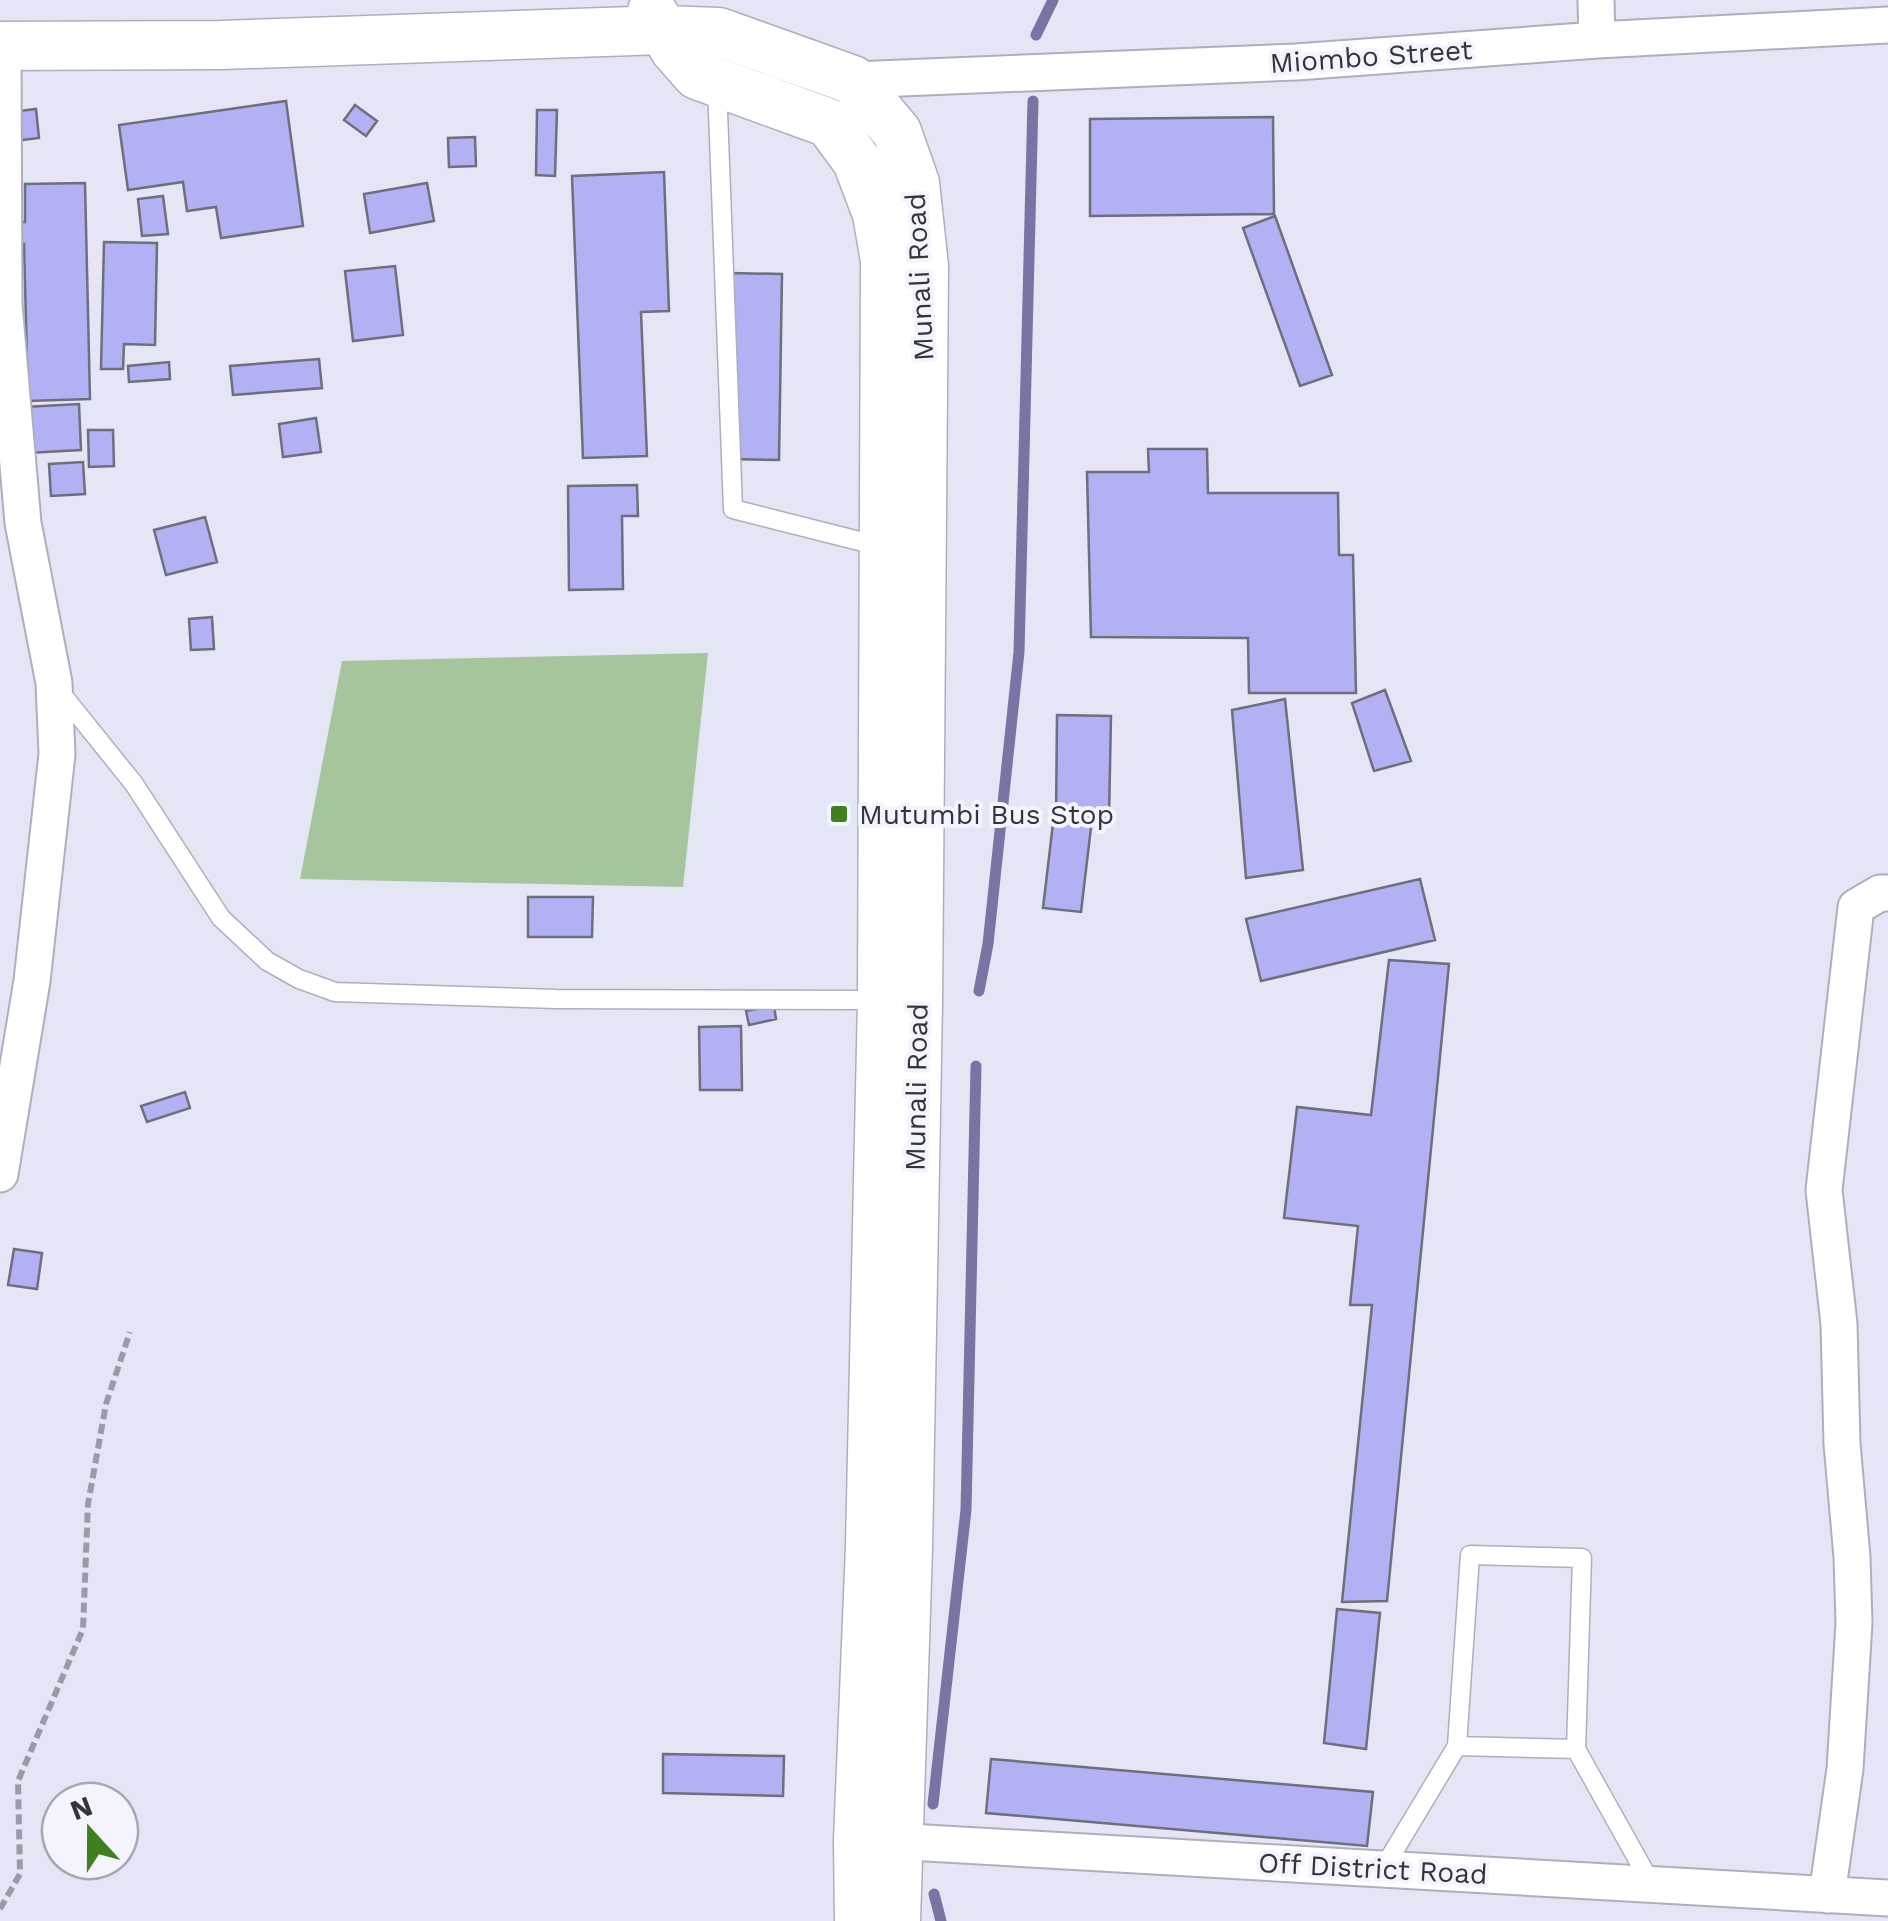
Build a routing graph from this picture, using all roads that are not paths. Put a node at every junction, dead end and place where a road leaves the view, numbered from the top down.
1 (1596, 0) edge
2 (654, 15) edge
3 (1888, 24) edge
4 (1596, 40) junction
5 (2, 46) edge
6 (853, 80) junction
7 (716, 82) junction
8 (884, 547) junction
9 (54, 684) junction
10 (1888, 893) edge
11 (900, 1002) junction
12 (0, 1174) edge
13 (1457, 1746) junction
14 (1576, 1749) junction
15 (878, 1840) junction
16 (1382, 1869) junction
17 (1652, 1885) junction
18 (1827, 1896) junction
19 (1888, 1898) edge
20 (859, 1921) edge
21 (896, 1921) edge

1 - 4 street
2 - 5 main road
2 - 6 main road
2 - 7 main road, Munali Road
3 - 4 street, Miombo Street
4 - 6 street, Miombo Street
5 - 9 street
6 - 11 main road, Munali Road
7 - 8 main road, Munali Road
7 - 8 lane
8 - 11 main road, Munali Road
9 - 11 lane
9 - 12 street
10 - 18 street
11 - 15 main road, Munali Road
13 - 14 lane
13 - 14 lane
13 - 16 lane
14 - 17 lane
15 - 16 street, Off District Road
15 - 20 main road, Munali Road
15 - 21 main road, Munali Road
16 - 17 street, Off District Road
17 - 18 street, Off District Road
18 - 19 street, Off District Road

